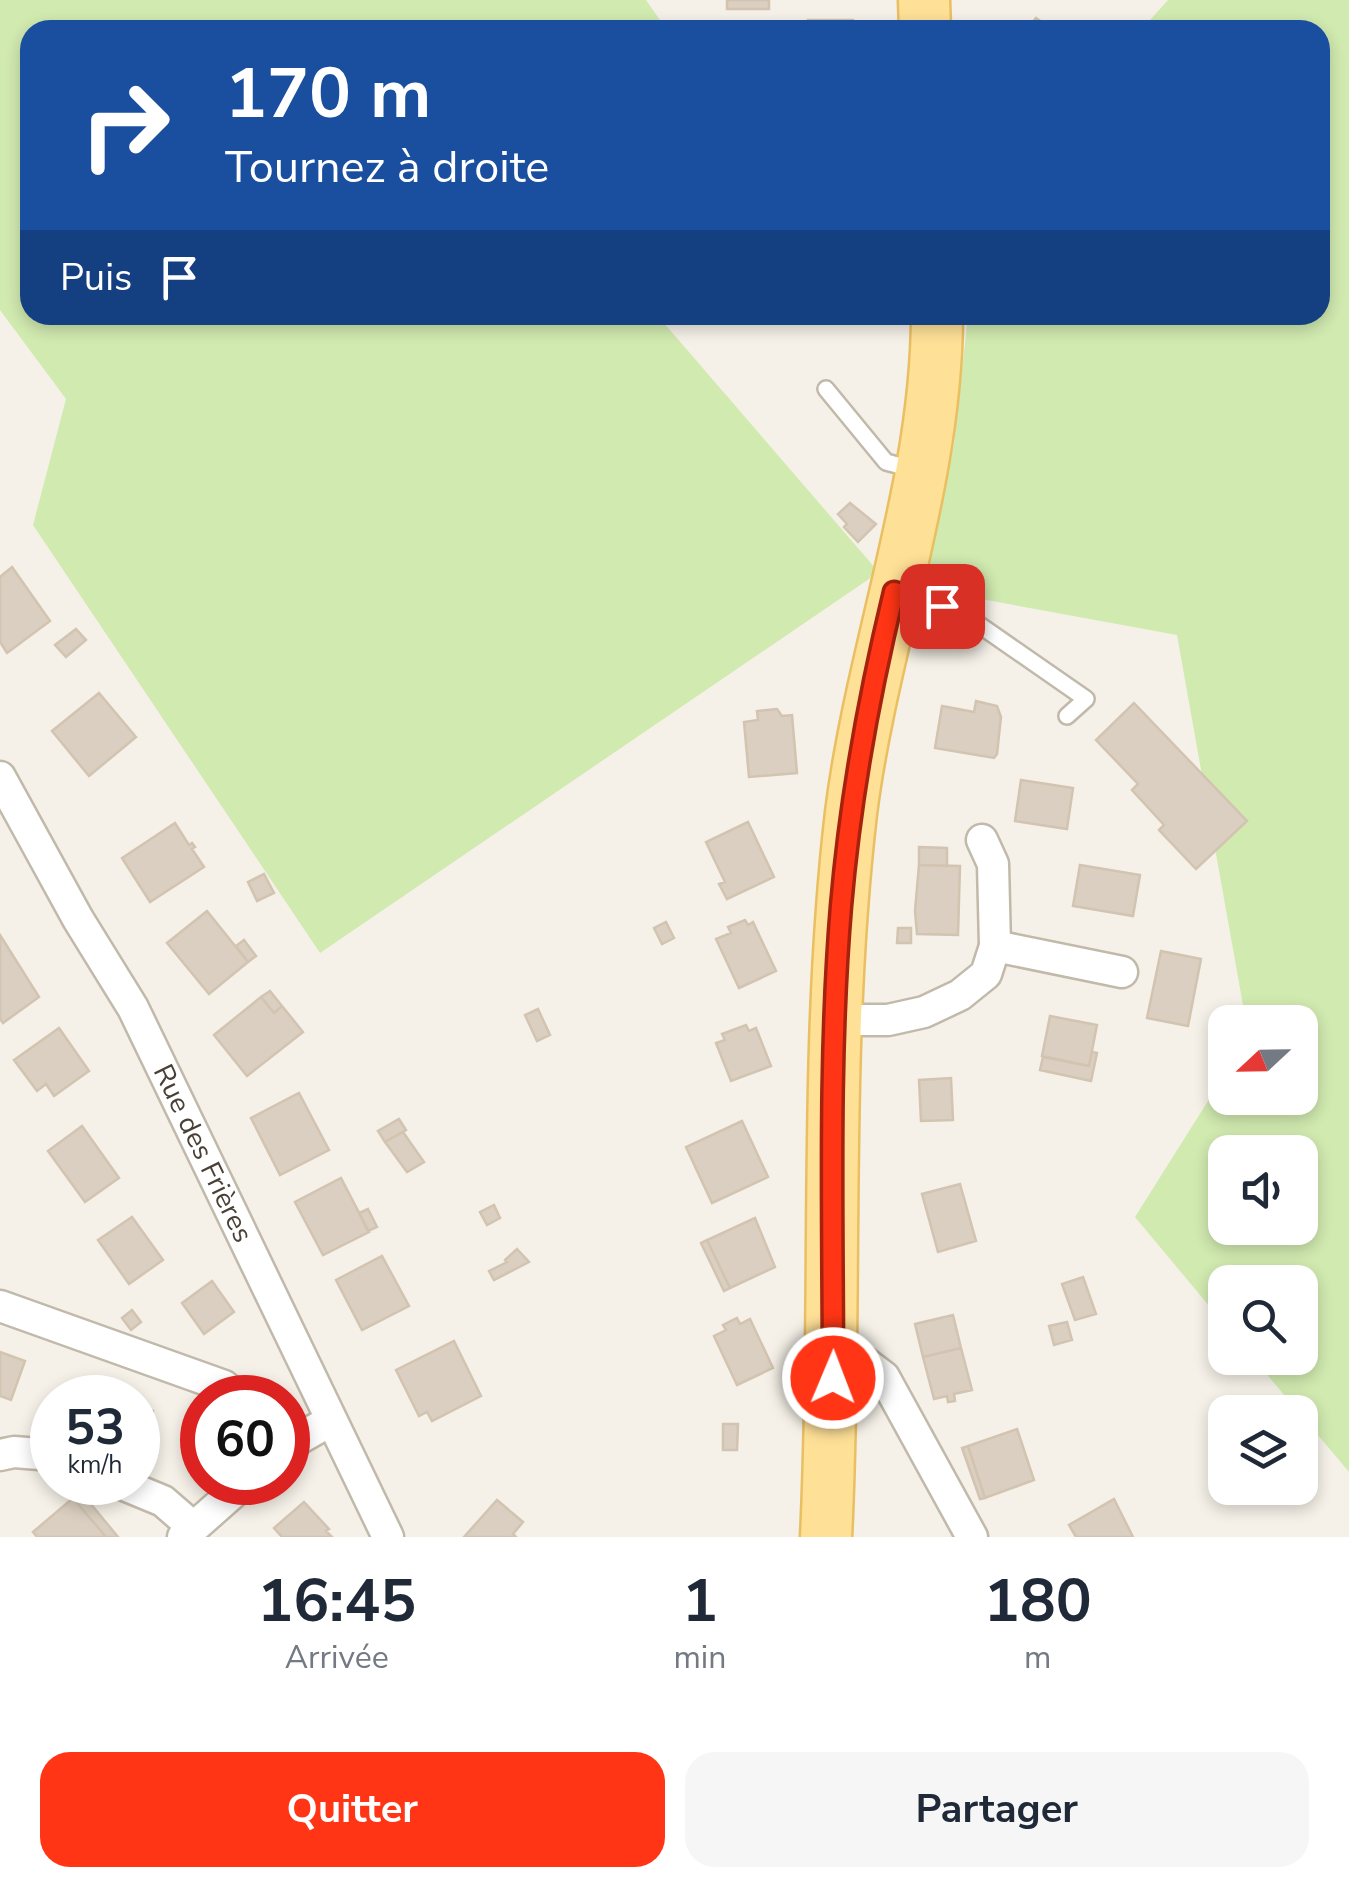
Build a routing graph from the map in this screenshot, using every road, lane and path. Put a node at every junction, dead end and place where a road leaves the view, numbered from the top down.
1 (936, 325) edge
2 (826, 389) dead end
3 (921, 471) junction
4 (893, 598) junction
5 (1067, 716) dead end
6 (0, 776) edge
7 (982, 840) dead end
8 (995, 946) junction
9 (1122, 972) dead end
10 (835, 1020) junction
11 (0, 1306) edge
12 (833, 1354) junction
13 (193, 1375) edge
14 (330, 1421) junction
15 (310, 1432) edge
16 (30, 1453) edge
17 (0, 1455) edge
18 (160, 1500) edge
19 (219, 1505) edge
20 (188, 1532) edge
21 (388, 1537) edge
22 (826, 1537) edge
23 (972, 1537) edge

1 - 3 main road
2 - 3 lane
3 - 4 main road
4 - 5 lane
4 - 10 main road
6 - 14 street, Rue des Frières
7 - 8 street
8 - 9 street
8 - 10 street
10 - 12 main road
11 - 13 street
12 - 22 main road
12 - 23 street
14 - 15 street
14 - 21 street, Rue des Frières
16 - 17 street
18 - 20 street
19 - 20 street

